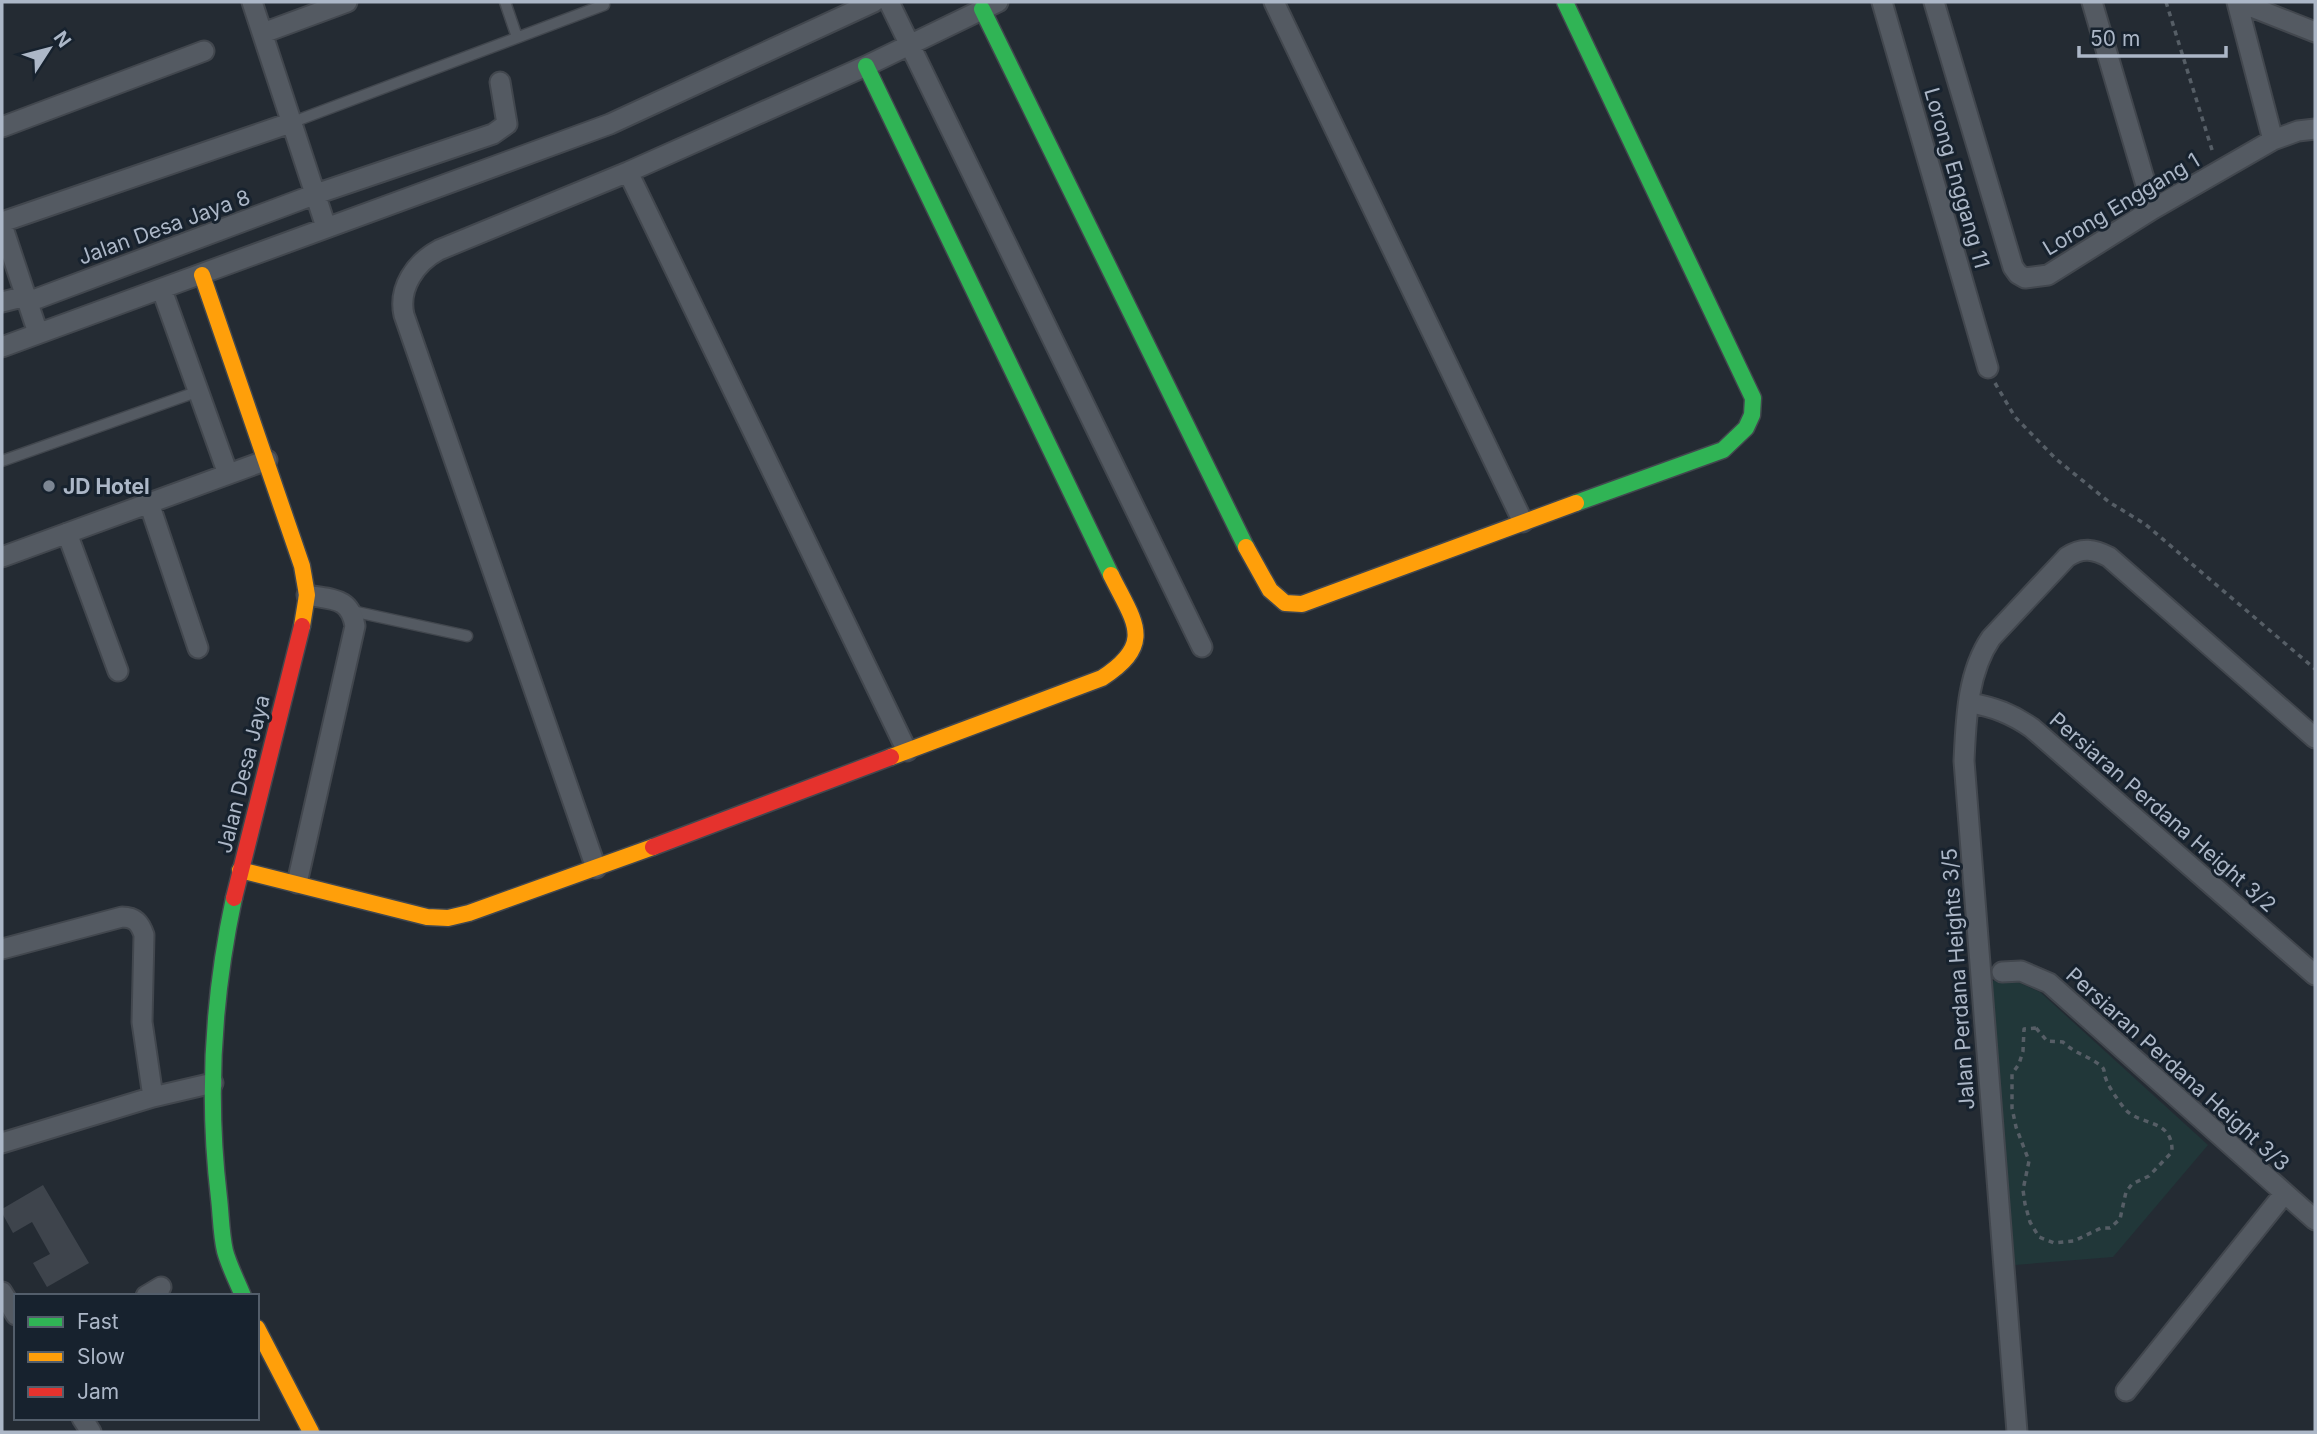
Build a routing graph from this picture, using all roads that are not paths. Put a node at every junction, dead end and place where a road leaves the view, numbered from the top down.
1 (252, 2) edge
2 (347, 2) edge
3 (505, 2) edge
4 (874, 2) edge
5 (889, 2) edge
6 (1275, 2) edge
7 (1566, 2) edge
8 (1882, 2) edge
9 (1934, 2) edge
10 (2092, 2) edge
11 (2238, 2) edge
12 (604, 5) dead end
13 (990, 6) edge
14 (2315, 32) edge
15 (263, 33) junction
16 (517, 37) junction
17 (911, 44) junction
18 (204, 51) dead end
19 (866, 66) junction
20 (500, 82) dead end
21 (293, 122) junction
22 (2, 127) edge
23 (2315, 129) edge
24 (2273, 140) junction
25 (628, 172) junction
26 (316, 194) junction
27 (2153, 209) junction
28 (2, 224) edge
29 (327, 227) junction
30 (202, 275) junction
31 (162, 290) junction
32 (27, 299) junction
33 (2, 302) edge
34 (38, 333) junction
35 (2, 347) edge
36 (1988, 368) road end
37 (199, 391) junction
38 (267, 460) junction
39 (2, 461) edge
40 (228, 474) junction
41 (149, 503) junction
42 (1523, 522) junction
43 (67, 533) junction
44 (2, 557) edge
45 (307, 595) junction
46 (352, 611) junction
47 (467, 636) dead end
48 (1202, 647) dead end
49 (198, 648) dead end
50 (118, 671) dead end
51 (1970, 703) junction
52 (2315, 738) edge
53 (906, 751) junction
54 (596, 868) junction
55 (240, 870) junction
56 (297, 883) junction
57 (2, 949) edge
58 (2002, 972) dead end
59 (2315, 975) edge
60 (213, 1083) junction
61 (153, 1097) junction
62 (2, 1143) edge
63 (2284, 1194) junction
64 (2315, 1220) edge
65 (2, 1292) edge
66 (242, 1294) edge
67 (14, 1312) edge
68 (259, 1332) edge
69 (2126, 1391) dead end
70 (311, 1432) edge
71 (2017, 1432) edge

1 - 15 street
2 - 15 street
3 - 16 lane
4 - 29 street
5 - 17 street
6 - 42 street
7 - 42 street
8 - 36 street, Lorong Enggang 11
9 - 27 street, Lorong Enggang 1
10 - 27 street
11 - 14 street
11 - 24 street
12 - 16 lane
13 - 17 street
13 - 42 street
15 - 21 street
16 - 21 lane
17 - 19 street
17 - 48 street
18 - 22 street
19 - 25 street
19 - 53 street
20 - 26 street, Jalan Desa Jaya 8
21 - 26 street
21 - 28 street
23 - 24 street, Lorong Enggang 1
24 - 27 street, Lorong Enggang 1
25 - 53 street
25 - 54 street
26 - 29 street
26 - 32 street, Jalan Desa Jaya 8
28 - 32 street
29 - 30 street
30 - 31 street
30 - 38 street, Jalan Desa Jaya
31 - 34 street
31 - 37 street
32 - 33 street, Jalan Desa Jaya 8
32 - 34 street
34 - 35 street
37 - 39 lane
37 - 40 street
38 - 40 street
38 - 45 street, Jalan Desa Jaya
40 - 41 street
41 - 43 street
41 - 49 street
43 - 44 street
43 - 50 street
45 - 46 street
45 - 55 street, Jalan Desa Jaya
46 - 47 lane
46 - 56 street
51 - 52 street, Jalan Perdana Heights 3/5
51 - 59 street, Persiaran Perdana Height 3/2
51 - 71 street, Jalan Perdana Heights 3/5
53 - 54 street
54 - 56 street
55 - 56 street
55 - 60 street, Jalan Desa Jaya
57 - 61 street
58 - 63 street, Persiaran Perdana Height 3/3
60 - 61 street
60 - 66 street, Jalan Desa Jaya
61 - 62 street
63 - 64 street, Persiaran Perdana Height 3/3
63 - 69 street
65 - 67 street
68 - 70 street

